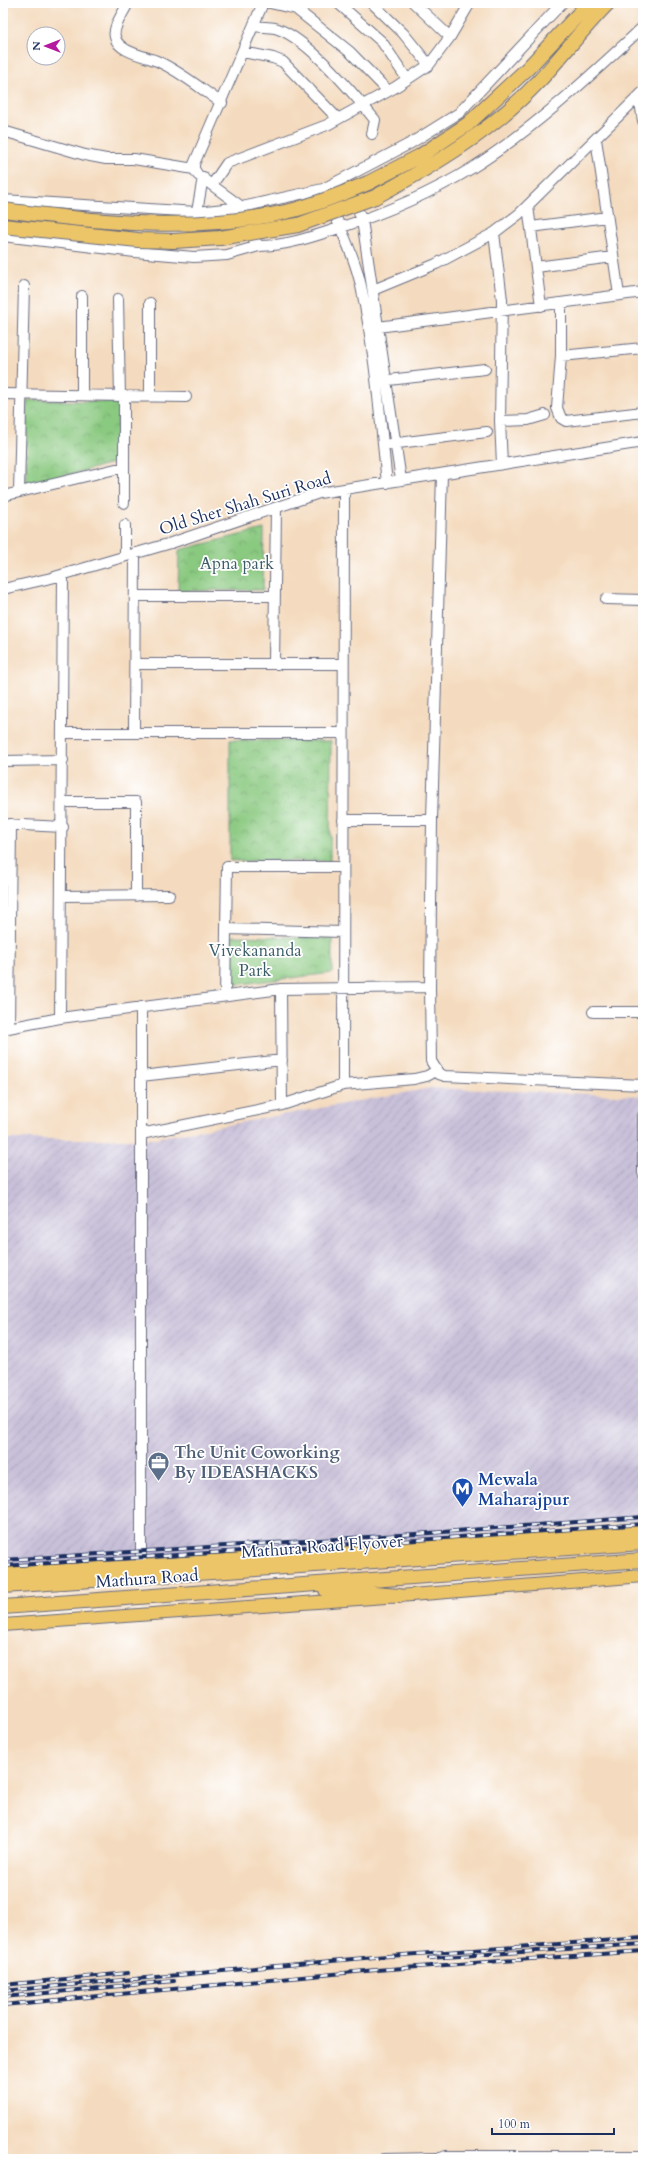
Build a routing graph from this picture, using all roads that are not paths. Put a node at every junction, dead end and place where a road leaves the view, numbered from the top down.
1 (128, 3) edge
2 (263, 3) edge
3 (270, 3) edge
4 (338, 3) edge
5 (372, 3) edge
6 (414, 3) edge
7 (470, 3) edge
8 (562, 3) edge
9 (589, 3) edge
10 (608, 3) edge
11 (254, 26) junction
12 (643, 27) edge
13 (450, 37) junction
14 (243, 52) junction
15 (429, 65) junction
16 (407, 79) junction
17 (388, 91) junction
18 (641, 94) edge
19 (222, 103) junction
20 (363, 105) junction
21 (338, 119) junction
22 (643, 121) edge
23 (3, 131) edge
24 (372, 134) dead end
25 (596, 139) junction
26 (194, 169) junction
27 (203, 177) junction
28 (345, 177) junction
29 (212, 185) junction
30 (323, 189) junction
31 (3, 200) edge
32 (528, 206) junction
33 (242, 207) junction
34 (3, 210) edge
35 (197, 212) junction
36 (607, 217) junction
37 (362, 220) junction
38 (3, 226) edge
39 (531, 227) junction
40 (340, 228) junction
41 (494, 233) junction
42 (3, 236) edge
43 (259, 246) junction
44 (613, 257) junction
45 (536, 266) junction
46 (24, 286) dead end
47 (373, 290) junction
48 (643, 292) edge
49 (82, 296) dead end
50 (619, 296) junction
51 (118, 299) dead end
52 (150, 303) dead end
53 (561, 303) junction
54 (541, 306) junction
55 (502, 312) junction
56 (378, 327) junction
57 (643, 348) edge
58 (560, 356) junction
59 (485, 369) dead end
60 (386, 380) junction
61 (376, 382) junction
62 (3, 394) edge
63 (21, 394) junction
64 (82, 395) junction
65 (122, 396) junction
66 (150, 396) junction
67 (186, 397) dead end
68 (643, 412) edge
69 (545, 415) dead end
70 (500, 421) junction
71 (487, 432) dead end
72 (643, 442) edge
73 (396, 443) junction
74 (383, 445) junction
75 (502, 464) junction
76 (124, 467) junction
77 (442, 474) junction
78 (401, 480) junction
79 (387, 482) junction
80 (344, 489) junction
81 (19, 492) junction
82 (3, 496) edge
83 (124, 503) dead end
84 (276, 508) junction
85 (125, 525) dead end
86 (135, 553) junction
87 (125, 556) junction
88 (63, 575) junction
89 (3, 589) edge
90 (135, 596) junction
91 (275, 596) junction
92 (606, 599) dead end
93 (643, 600) edge
94 (135, 664) junction
95 (274, 664) junction
96 (343, 664) junction
97 (63, 732) junction
98 (134, 733) junction
99 (343, 733) junction
100 (63, 760) junction
101 (3, 761) edge
102 (63, 802) junction
103 (343, 820) junction
104 (432, 820) junction
105 (7, 824) edge
106 (63, 827) junction
107 (343, 867) junction
108 (169, 895) dead end
109 (63, 896) junction
110 (136, 896) junction
111 (226, 929) junction
112 (342, 932) junction
113 (430, 987) junction
114 (342, 988) junction
115 (281, 989) junction
116 (225, 996) junction
117 (141, 1007) junction
118 (593, 1012) dead end
119 (643, 1012) edge
120 (60, 1018) junction
121 (6, 1028) edge
122 (282, 1060) junction
123 (436, 1071) junction
124 (141, 1076) junction
125 (343, 1085) junction
126 (643, 1085) edge
127 (282, 1105) junction
128 (643, 1116) edge
129 (142, 1134) junction
130 (643, 1173) edge
131 (643, 1531) edge
132 (643, 1543) edge
133 (643, 1560) edge
134 (141, 1566) junction
135 (7, 1574) edge
136 (643, 1576) edge
137 (293, 1585) junction
138 (3, 1586) edge
139 (399, 1596) junction
140 (3, 1607) edge
141 (3, 1625) edge
142 (643, 2156) edge
143 (438, 2158) edge
144 (562, 2158) edge
145 (384, 2159) edge

1 - 19 street
2 - 11 street
3 - 17 street
4 - 16 street
5 - 15 street
6 - 13 street
7 - 13 street
8 - 28 street
9 - 34 highway, bridge
10 - 38 highway, bridge
11 - 14 street
11 - 20 street
12 - 37 street
13 - 15 street
14 - 19 street
14 - 21 street
15 - 16 street
16 - 17 street
17 - 20 street
18 - 22 street
18 - 25 street
19 - 26 street
20 - 21 street
20 - 24 street
21 - 29 street
23 - 26 street
25 - 32 street
25 - 36 street
26 - 27 street
27 - 29 street
27 - 35 street
28 - 30 street
28 - 37 street
29 - 33 street
30 - 33 street
30 - 40 street
31 - 35 street
32 - 39 street
32 - 41 street
33 - 35 street
33 - 43 street
36 - 39 street
36 - 44 street
37 - 40 street
37 - 47 street
39 - 45 street
40 - 43 street
40 - 61 street
41 - 47 street
41 - 55 street
42 - 43 street
44 - 45 street
44 - 50 street
45 - 54 street
46 - 63 street
47 - 56 street
48 - 50 street
49 - 64 street
50 - 53 street
51 - 65 street
52 - 66 street
53 - 54 street
53 - 58 street
54 - 55 street
55 - 56 street
55 - 70 street
56 - 60 street
57 - 58 street
58 - 68 street
59 - 60 street
60 - 61 street
60 - 73 street
61 - 74 street
62 - 63 street
63 - 64 street
63 - 81 street
64 - 65 street
65 - 66 street
65 - 76 street
66 - 67 street
69 - 70 street
70 - 75 street
71 - 73 street
72 - 75 street, Old Sher Shah Suri Road
73 - 74 street
73 - 78 street
74 - 79 street
75 - 77 street, Old Sher Shah Suri Road
76 - 81 street
76 - 83 street
77 - 78 street, Old Sher Shah Suri Road
77 - 104 street
78 - 79 street, Old Sher Shah Suri Road
79 - 80 street, Old Sher Shah Suri Road
80 - 84 street, Old Sher Shah Suri Road
80 - 96 street
81 - 82 street
84 - 86 street, Old Sher Shah Suri Road
84 - 91 street
85 - 87 street
86 - 87 street, Old Sher Shah Suri Road
86 - 90 street
87 - 88 street, Old Sher Shah Suri Road
88 - 89 street, Old Sher Shah Suri Road
88 - 97 street
90 - 91 street
90 - 94 street
91 - 95 street
92 - 93 street
94 - 95 street
94 - 98 street
95 - 96 street
96 - 99 street
97 - 98 street
97 - 100 street
98 - 99 street
99 - 103 street
100 - 101 street
100 - 102 street
102 - 106 street
102 - 110 street
103 - 104 street
103 - 107 street
104 - 113 street
105 - 106 street
105 - 121 street
106 - 109 street
107 - 111 street
107 - 112 street
108 - 110 street
109 - 110 street
109 - 120 street
111 - 112 street
111 - 116 street
112 - 114 street
113 - 114 street
113 - 123 street
114 - 115 street
114 - 125 street
115 - 116 street
115 - 122 street
116 - 117 street
117 - 120 street
117 - 124 street
118 - 119 street
120 - 121 street
122 - 124 street
122 - 127 street
123 - 125 street
123 - 126 street
124 - 129 street
125 - 127 street
127 - 129 street
128 - 130 street
129 - 134 street
131 - 134 main road
132 - 138 highway, Mathura Road Flyover
133 - 137 highway
134 - 135 main road
136 - 139 main road
137 - 139 highway
137 - 140 highway, Mathura Road
139 - 141 main road
142 - 144 street
143 - 144 street
143 - 145 street

